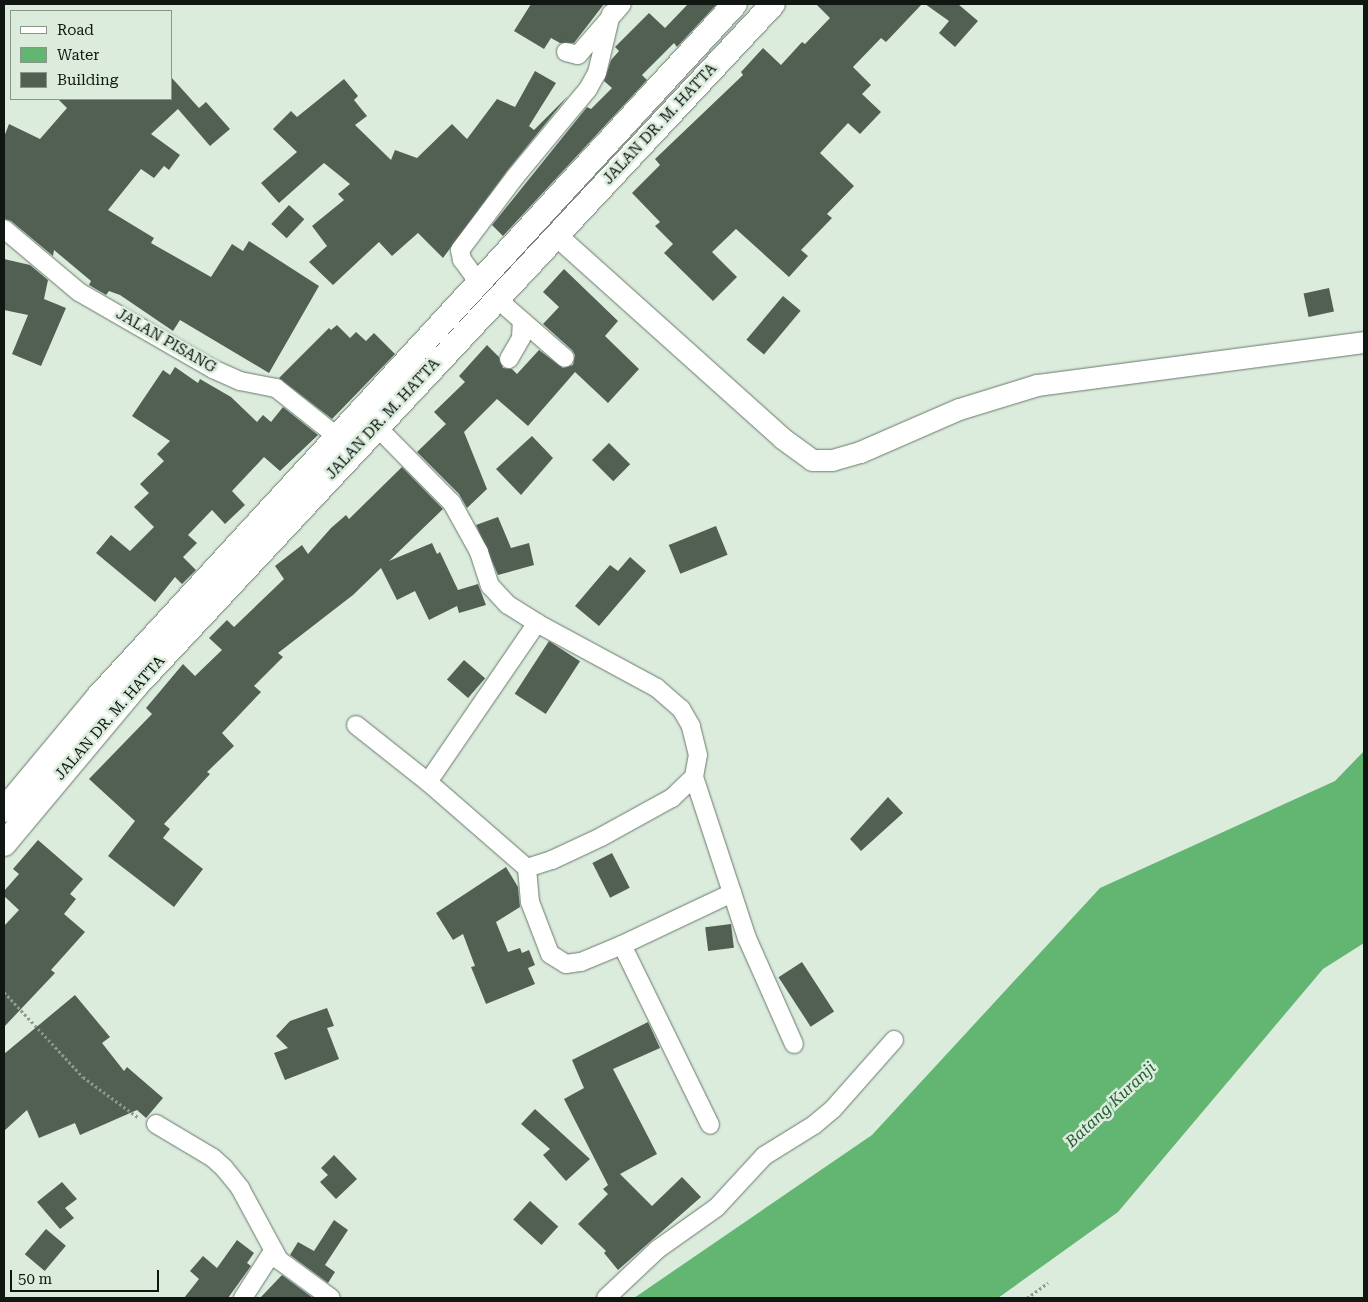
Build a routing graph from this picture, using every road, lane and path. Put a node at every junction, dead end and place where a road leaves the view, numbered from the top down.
1 (773, 4) edge
2 (730, 5) edge
3 (616, 9) edge
4 (566, 52) dead end
5 (4, 230) edge
6 (556, 235) junction
7 (488, 290) junction
8 (522, 321) junction
9 (1364, 342) edge
10 (564, 358) dead end
11 (509, 359) dead end
12 (376, 426) junction
13 (336, 435) junction
14 (537, 622) junction
15 (356, 725) dead end
16 (46, 775) junction
17 (694, 777) junction
18 (428, 782) junction
19 (4, 810) edge
20 (4, 844) edge
21 (527, 868) junction
22 (732, 893) junction
23 (622, 945) junction
24 (4, 992) edge
25 (894, 1040) dead end
26 (794, 1044) dead end
27 (156, 1124) joint
28 (710, 1125) dead end
29 (273, 1251) junction
30 (1048, 1283) dead end
31 (243, 1298) edge
32 (331, 1298) edge
33 (606, 1298) edge
34 (1027, 1298) edge

1 - 6 main road, JALAN DR. M. HATTA
2 - 7 main road, JALAN DR. M. HATTA
3 - 4 street
3 - 7 street
5 - 13 street, JALAN PISANG
6 - 7 main road, JALAN DR. M. HATTA
6 - 9 street
7 - 8 street
7 - 12 main road, JALAN DR. M. HATTA
7 - 13 main road, JALAN DR. M. HATTA
8 - 10 street
8 - 11 street
12 - 14 street
12 - 16 main road, JALAN DR. M. HATTA
13 - 16 main road, JALAN DR. M. HATTA
14 - 17 street
14 - 18 street
15 - 18 street
16 - 19 main road, JALAN DR. M. HATTA
16 - 20 main road, JALAN DR. M. HATTA
17 - 21 street
17 - 22 street
18 - 21 street
21 - 23 street
22 - 23 street
22 - 26 street
23 - 28 street
24 - 27 path
25 - 33 street
27 - 29 street
29 - 31 street
29 - 32 street
30 - 34 path

